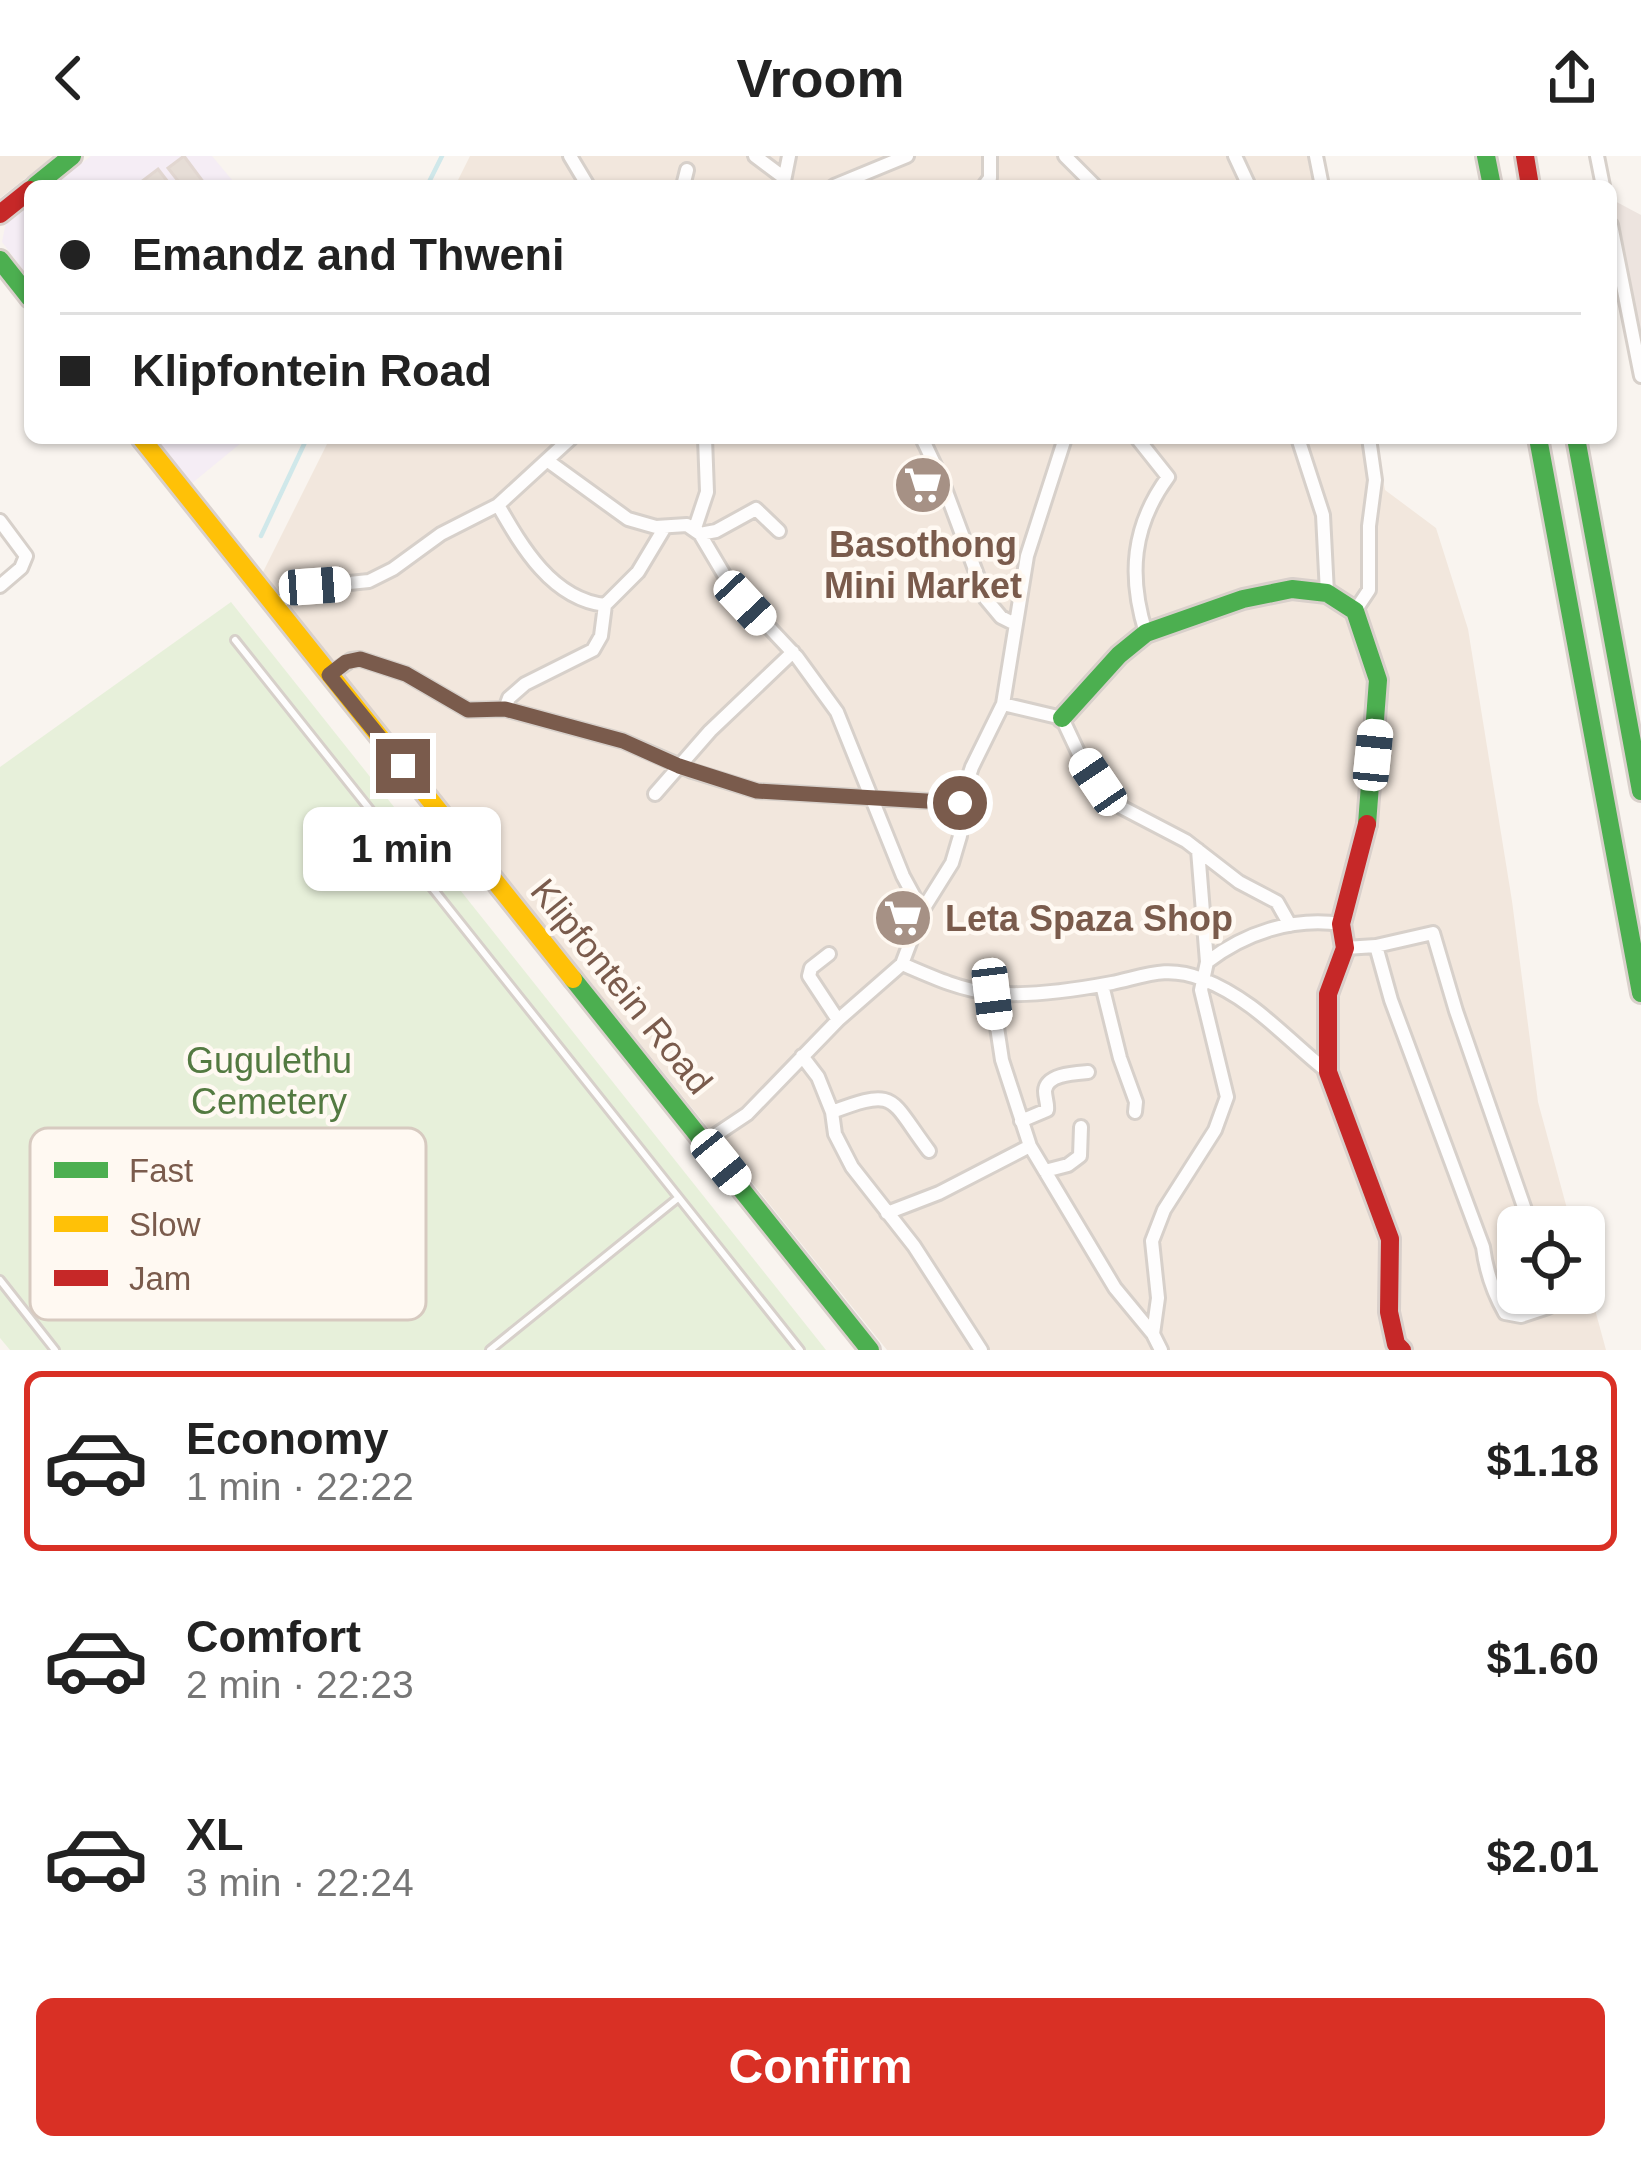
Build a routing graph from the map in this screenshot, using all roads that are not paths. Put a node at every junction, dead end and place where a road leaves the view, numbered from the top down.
1 (72, 156) edge
2 (755, 156) edge
3 (907, 156) edge
4 (1065, 156) edge
5 (687, 170) dead end
6 (42, 180) edge
7 (684, 180) edge
8 (781, 180) edge
9 (849, 180) edge
10 (1089, 180) edge
11 (24, 194) edge
12 (0, 214) edge
13 (1617, 256) edge
14 (0, 260) edge
15 (24, 290) edge
16 (1641, 376) edge
17 (146, 444) edge
18 (564, 444) edge
19 (706, 444) edge
20 (925, 444) edge
21 (1063, 444) edge
22 (1142, 444) edge
23 (1300, 444) edge
24 (1370, 444) edge
25 (1539, 444) edge
26 (1577, 444) edge
27 (548, 461) junction
28 (497, 505) junction
29 (0, 521) edge
30 (665, 527) junction
31 (698, 531) junction
32 (779, 531) dead end
33 (0, 586) edge
34 (1327, 592) junction
35 (274, 605) junction
36 (605, 605) junction
37 (1355, 611) junction
38 (1015, 624) junction
39 (1146, 633) junction
40 (235, 640) dead end
41 (793, 652) junction
42 (329, 675) junction
43 (1003, 704) junction
44 (505, 709) junction
45 (1062, 718) junction
46 (679, 766) junction
47 (1641, 791) edge
48 (655, 794) dead end
49 (872, 800) junction
50 (960, 803) junction
51 (1198, 850) junction
52 (922, 911) junction
53 (1341, 924) junction
54 (1290, 925) junction
55 (1376, 946) junction
56 (1345, 947) junction
57 (829, 954) dead end
58 (1207, 962) junction
59 (902, 964) junction
60 (1202, 978) junction
61 (1102, 985) junction
62 (1641, 993) edge
63 (992, 994) junction
64 (838, 1020) junction
65 (802, 1056) junction
66 (1088, 1072) dead end
67 (1328, 1072) junction
68 (832, 1112) junction
69 (1135, 1112) dead end
70 (1022, 1121) junction
71 (1081, 1127) dead end
72 (705, 1142) junction
73 (1030, 1146) junction
74 (929, 1151) dead end
75 (1045, 1171) junction
76 (677, 1198) junction
77 (1525, 1206) edge
78 (886, 1213) junction
79 (0, 1280) edge
80 (1497, 1296) edge
81 (30, 1318) edge
82 (31, 1320) edge
83 (1153, 1334) junction
84 (1396, 1348) edge
85 (55, 1350) edge
86 (490, 1350) edge
87 (800, 1350) edge
88 (870, 1350) edge
89 (981, 1350) edge
90 (1161, 1350) edge

1 - 6 main road
2 - 8 street
3 - 9 street
4 - 10 street
5 - 7 street
11 - 12 main road
13 - 16 street
14 - 15 main road
17 - 35 main road, Klipfontein Road
18 - 27 street
19 - 31 street
20 - 38 street
21 - 38 street
22 - 39 street
23 - 34 street
24 - 37 street
25 - 62 main road
26 - 47 main road
27 - 28 street
27 - 30 street
28 - 35 street
28 - 36 street
29 - 33 street
30 - 31 street
30 - 36 street
31 - 32 street
31 - 41 street
34 - 37 main road
34 - 39 main road
35 - 42 main road, Klipfontein Road
36 - 44 street
37 - 53 main road
38 - 43 street
39 - 45 main road
40 - 76 lane
41 - 46 street
41 - 49 street
42 - 44 street
42 - 72 main road, Klipfontein Road
43 - 45 street
43 - 50 street
44 - 46 street
45 - 51 street
46 - 48 street
46 - 49 street
49 - 50 street
49 - 52 street
50 - 52 street
51 - 54 street
51 - 58 street
52 - 59 street
53 - 54 street
53 - 56 main road
54 - 58 street
55 - 56 street
55 - 77 street
55 - 80 street
56 - 67 main road
57 - 64 street
58 - 60 street
59 - 63 street
59 - 64 street
60 - 61 street
60 - 67 street
60 - 83 street
61 - 63 street
61 - 69 street
63 - 70 street
64 - 65 street
65 - 68 street
65 - 72 street
66 - 70 street
67 - 84 main road
68 - 74 street
68 - 78 street
70 - 73 street
71 - 75 street
72 - 88 main road, Klipfontein Road
73 - 75 street
73 - 78 street
75 - 83 street
76 - 86 lane
76 - 87 lane
78 - 89 street
79 - 81 lane
82 - 85 lane
83 - 90 street

